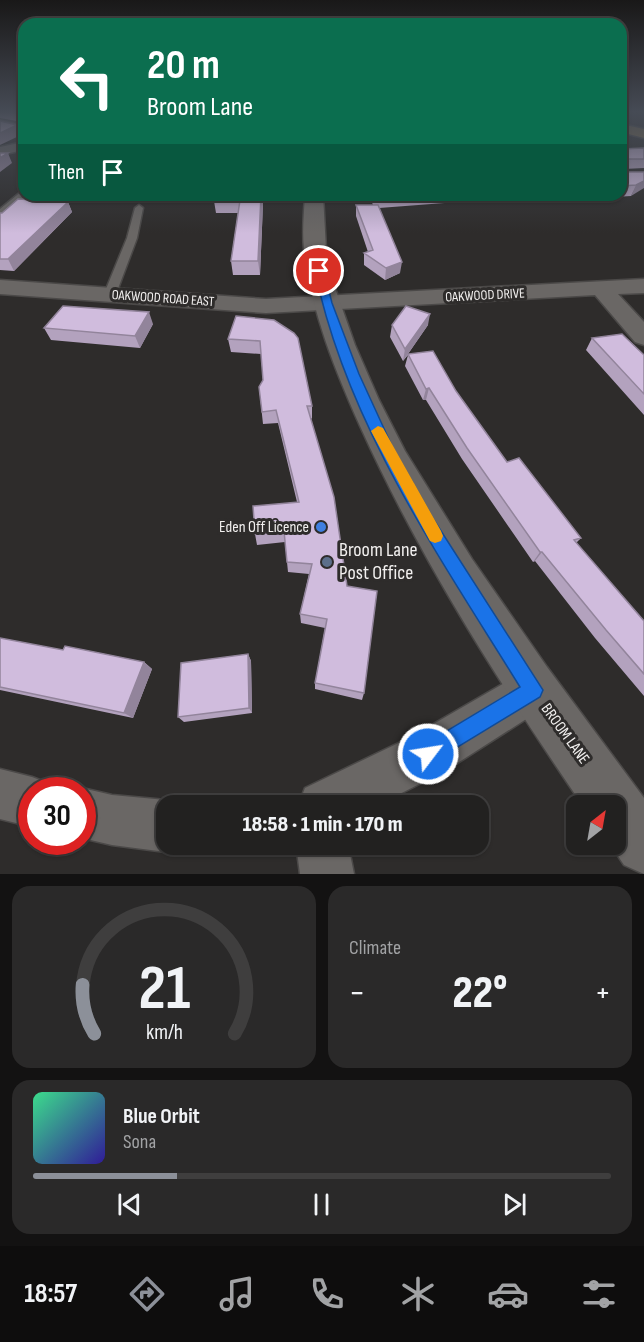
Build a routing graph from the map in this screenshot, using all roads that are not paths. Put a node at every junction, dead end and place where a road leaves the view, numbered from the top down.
1 (21, 201) edge
2 (314, 201) edge
3 (139, 208) dead end
4 (0, 218) edge
5 (644, 286) edge
6 (0, 287) edge
7 (601, 289) junction
8 (110, 294) junction
9 (327, 303) junction
10 (644, 337) edge
11 (533, 690) junction
12 (0, 795) edge
13 (345, 795) edge
14 (18, 799) edge
15 (96, 816) edge
16 (156, 825) edge
17 (644, 845) edge
18 (324, 855) edge
19 (327, 874) edge

1 - 4 street
2 - 9 main road, BROOM LANE
3 - 8 lane
5 - 7 street, OAKWOOD DRIVE
6 - 8 street, OAKWOOD ROAD EAST
7 - 9 street, OAKWOOD DRIVE
7 - 10 street
8 - 9 street, OAKWOOD ROAD EAST
9 - 11 main road, BROOM LANE
11 - 13 street
11 - 17 main road, BROOM LANE
12 - 14 street
15 - 16 street
18 - 19 street

